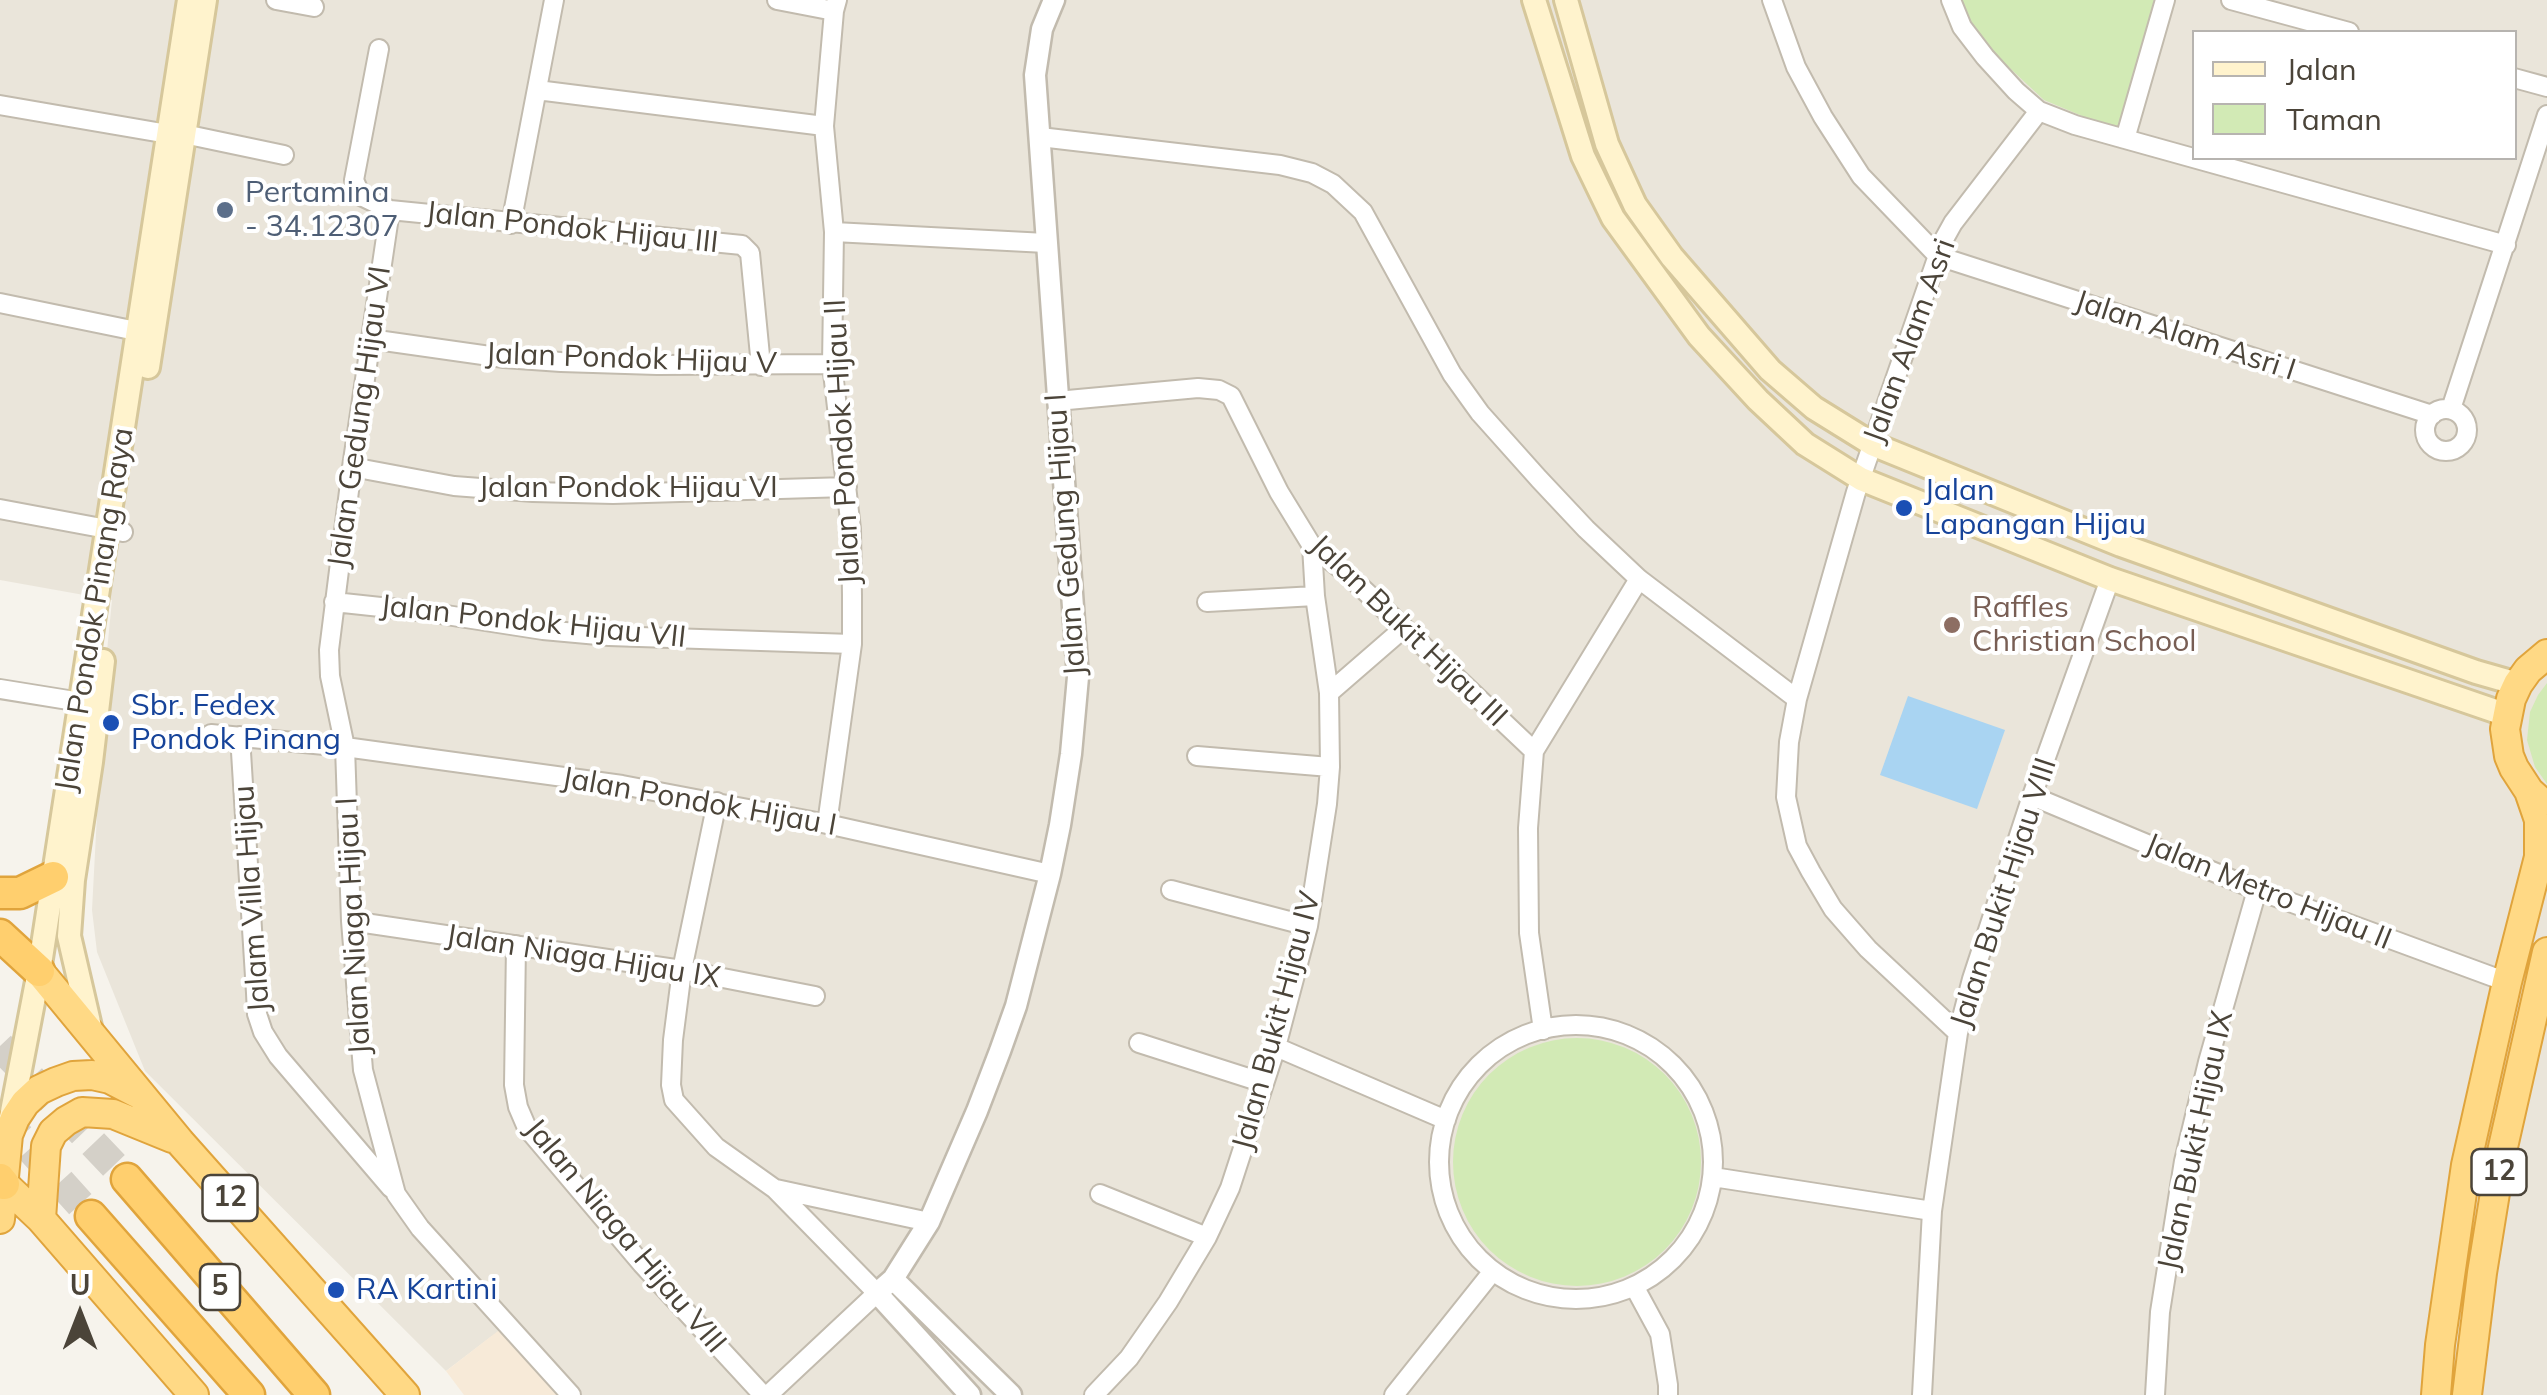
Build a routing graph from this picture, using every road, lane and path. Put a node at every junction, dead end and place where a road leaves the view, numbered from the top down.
1 (189, 0) edge
2 (205, 0) edge
3 (276, 0) edge
4 (554, 0) edge
5 (777, 0) edge
6 (1054, 0) edge
7 (1534, 0) edge
8 (1566, 0) edge
9 (1772, 0) edge
10 (1952, 0) edge
11 (2165, 0) edge
12 (2231, 0) edge
13 (835, 5) edge
14 (314, 7) dead end
15 (2342, 30) edge
16 (379, 49) dead end
17 (2517, 79) edge
18 (2547, 87) edge
19 (537, 90) junction
20 (0, 105) edge
21 (2040, 111) junction
22 (2547, 115) edge
23 (824, 126) junction
24 (176, 134) junction
25 (1040, 137) junction
26 (2125, 139) junction
27 (284, 155) dead end
28 (2192, 158) edge
29 (2200, 160) edge
30 (390, 210) junction
31 (511, 224) junction
32 (834, 232) junction
33 (1046, 243) junction
34 (2506, 245) junction
35 (1938, 256) junction
36 (0, 302) edge
37 (145, 332) junction
38 (370, 339) junction
39 (832, 364) junction
40 (761, 366) junction
41 (1057, 401) junction
42 (2450, 409) junction
43 (2432, 415) junction
44 (1872, 444) junction
45 (352, 467) junction
46 (1862, 479) junction
47 (847, 486) junction
48 (0, 509) edge
49 (116, 531) junction
50 (1312, 546) junction
51 (1639, 579) junction
52 (2110, 579) junction
53 (1315, 596) junction
54 (334, 602) junction
55 (1207, 602) dead end
56 (1404, 628) junction
57 (852, 644) junction
58 (2547, 654) edge
59 (2476, 672) junction
60 (2518, 684) junction
61 (0, 690) edge
62 (1329, 693) junction
63 (1797, 699) junction
64 (2467, 702) junction
65 (90, 704) junction
66 (2506, 716) junction
67 (211, 734) dead end
68 (240, 736) junction
69 (345, 747) junction
70 (1534, 752) junction
71 (1197, 756) dead end
72 (82, 762) junction
73 (1330, 767) junction
74 (2032, 796) junction
75 (2538, 798) edge
76 (717, 802) junction
77 (827, 824) junction
78 (1050, 874) junction
79 (54, 877) junction
80 (1171, 890) dead end
81 (2257, 890) junction
82 (0, 893) edge
83 (351, 921) junction
84 (1308, 926) junction
85 (0, 935) edge
86 (516, 946) junction
87 (2547, 952) edge
88 (682, 970) junction
89 (39, 971) junction
90 (2507, 982) junction
91 (814, 996) dead end
92 (1543, 1030) junction
93 (91, 1032) junction
94 (1958, 1033) junction
95 (1140, 1043) dead end
96 (1276, 1047) junction
97 (1264, 1083) junction
98 (142, 1096) junction
99 (1446, 1120) junction
100 (8, 1135) junction
101 (180, 1142) junction
102 (1713, 1178) junction
103 (126, 1179) tunnel mouth
104 (2, 1182) edge
105 (776, 1189) junction
106 (396, 1194) junction
107 (1100, 1194) dead end
108 (1932, 1210) junction
109 (91, 1216) tunnel mouth
110 (0, 1219) edge
111 (41, 1219) junction
112 (929, 1222) junction
113 (1206, 1237) junction
114 (1493, 1271) junction
115 (885, 1286) junction
116 (1634, 1286) junction
117 (194, 1395) edge
118 (249, 1395) edge
119 (314, 1395) edge
120 (405, 1395) edge
121 (571, 1395) edge
122 (766, 1395) edge
123 (970, 1395) edge
124 (1011, 1395) edge
125 (1094, 1395) edge
126 (1394, 1395) edge
127 (1668, 1395) edge
128 (1922, 1395) edge
129 (2155, 1395) edge
130 (2436, 1395) edge
131 (2466, 1395) edge

1 - 24 main road, Jalan Pondok Pinang Raya
2 - 24 main road, Jalan Pondok Pinang Raya
3 - 14 street
4 - 19 street
5 - 13 street
6 - 25 street, Jalan Gedung Hijau I
7 - 46 main road
8 - 44 main road
9 - 35 street
10 - 21 street
11 - 26 street
12 - 15 street
13 - 23 street, Jalan Pondok Hijau II
16 - 30 street
17 - 18 street
19 - 23 street
19 - 31 street
20 - 24 street
21 - 26 street
21 - 35 street, Jalan Alam Asri
22 - 34 street
23 - 32 street, Jalan Pondok Hijau II
24 - 27 street
24 - 37 main road, Jalan Pondok Pinang Raya
25 - 33 street, Jalan Gedung Hijau I
25 - 51 street
26 - 28 street
29 - 34 street
30 - 31 street, Jalan Pondok Hijau III
30 - 38 street, Jalan Gedung Hijau VI
31 - 40 street, Jalan Pondok Hijau III
32 - 33 street
32 - 39 street, Jalan Pondok Hijau II
33 - 41 street, Jalan Gedung Hijau I
34 - 42 street
35 - 43 street, Jalan Alam Asri I
35 - 44 street, Jalan Alam Asri
36 - 37 street
37 - 49 main road, Jalan Pondok Pinang Raya
38 - 40 street, Jalan Pondok Hijau V
38 - 45 street, Jalan Gedung Hijau VI
39 - 40 street, Jalan Pondok Hijau V
39 - 47 street, Jalan Pondok Hijau II
41 - 50 street, Jalan Bukit Hijau III
41 - 78 street, Jalan Gedung Hijau I
42 - 43 street
42 - 43 street
44 - 46 street, Jalan Alam Asri
44 - 59 main road
45 - 47 street, Jalan Pondok Hijau VI
45 - 54 street, Jalan Gedung Hijau VI
46 - 52 main road
46 - 63 street
47 - 57 street, Jalan Pondok Hijau II
48 - 49 street
49 - 65 main road, Jalan Pondok Pinang Raya
50 - 53 street, Jalan Bukit Hijau IV
50 - 56 street, Jalan Bukit Hijau III
51 - 63 street
51 - 70 street
52 - 64 main road
52 - 74 street, Jalan Bukit Hijau VIII
53 - 55 street
53 - 62 street, Jalan Bukit Hijau IV
54 - 57 street, Jalan Pondok Hijau VII
54 - 69 street, Jalan Gedung Hijau VI
56 - 62 street
56 - 70 street, Jalan Bukit Hijau III
57 - 77 street, Jalan Pondok Hijau II
58 - 60 highway, 12
59 - 60 main road
59 - 64 main road
60 - 66 highway, 12
61 - 65 street
62 - 73 street, Jalan Bukit Hijau IV
63 - 94 street
64 - 66 main road
65 - 72 main road, Jalan Pondok Pinang Raya
66 - 75 highway, 12
67 - 68 street
68 - 69 street
68 - 106 street, Jalam Villa Hijau
69 - 76 street, Jalan Pondok Hijau I
69 - 83 street, Jalan Niaga Hijau I
70 - 92 street
71 - 73 street
72 - 79 main road, Jalan Pondok Pinang Raya
72 - 93 main road, Jalan Pondok Pinang Raya
73 - 84 street, Jalan Bukit Hijau IV
74 - 81 street, Jalan Metro Hijau II
74 - 94 street, Jalan Bukit Hijau VIII
75 - 90 highway, 12
76 - 77 street, Jalan Pondok Hijau I
76 - 88 street
77 - 78 street, Jalan Pondok Hijau I
78 - 112 street, Jalan Gedung Hijau I
79 - 82 highway
79 - 89 main road, Jalan Pondok Pinang Raya
80 - 84 street
81 - 90 street, Jalan Metro Hijau II
81 - 129 street, Jalan Bukit Hijau IX
83 - 86 street, Jalan Niaga Hijau IX
83 - 106 street, Jalan Niaga Hijau I
84 - 96 street, Jalan Bukit Hijau IV
85 - 89 highway
86 - 88 street, Jalan Niaga Hijau IX
86 - 122 street, Jalan Niaga Hijau VIII
87 - 131 highway, 12
88 - 91 street, Jalan Niaga Hijau IX
88 - 105 street
89 - 93 highway, 12
89 - 100 main road, Jalan Pondok Pinang Raya
90 - 130 highway, 12
92 - 99 street
92 - 102 street
93 - 98 highway, 12
94 - 108 street, Jalan Bukit Hijau VIII
95 - 97 street
96 - 97 street, Jalan Bukit Hijau IV
96 - 99 street
97 - 113 street, Jalan Bukit Hijau IV
98 - 100 highway, 12
98 - 101 highway, 12
99 - 114 street
100 - 104 highway, Jalan Pondok Pinang Raya / 12
101 - 111 highway
101 - 120 highway, 12
102 - 108 street
102 - 116 street
103 - 119 highway, 5
104 - 110 highway, Jalan Pondok Pinang Raya / 12
104 - 111 highway
105 - 112 street
105 - 115 street
106 - 121 street, Jalan Niaga Hijau I
107 - 113 street
108 - 128 street, Jalan Bukit Hijau VIII
109 - 118 highway, 5
111 - 117 highway
112 - 115 street, Jalan Gedung Hijau I
113 - 125 street, Jalan Bukit Hijau IV
114 - 116 street
114 - 126 street
115 - 122 street
115 - 123 street
115 - 124 street
116 - 127 street

